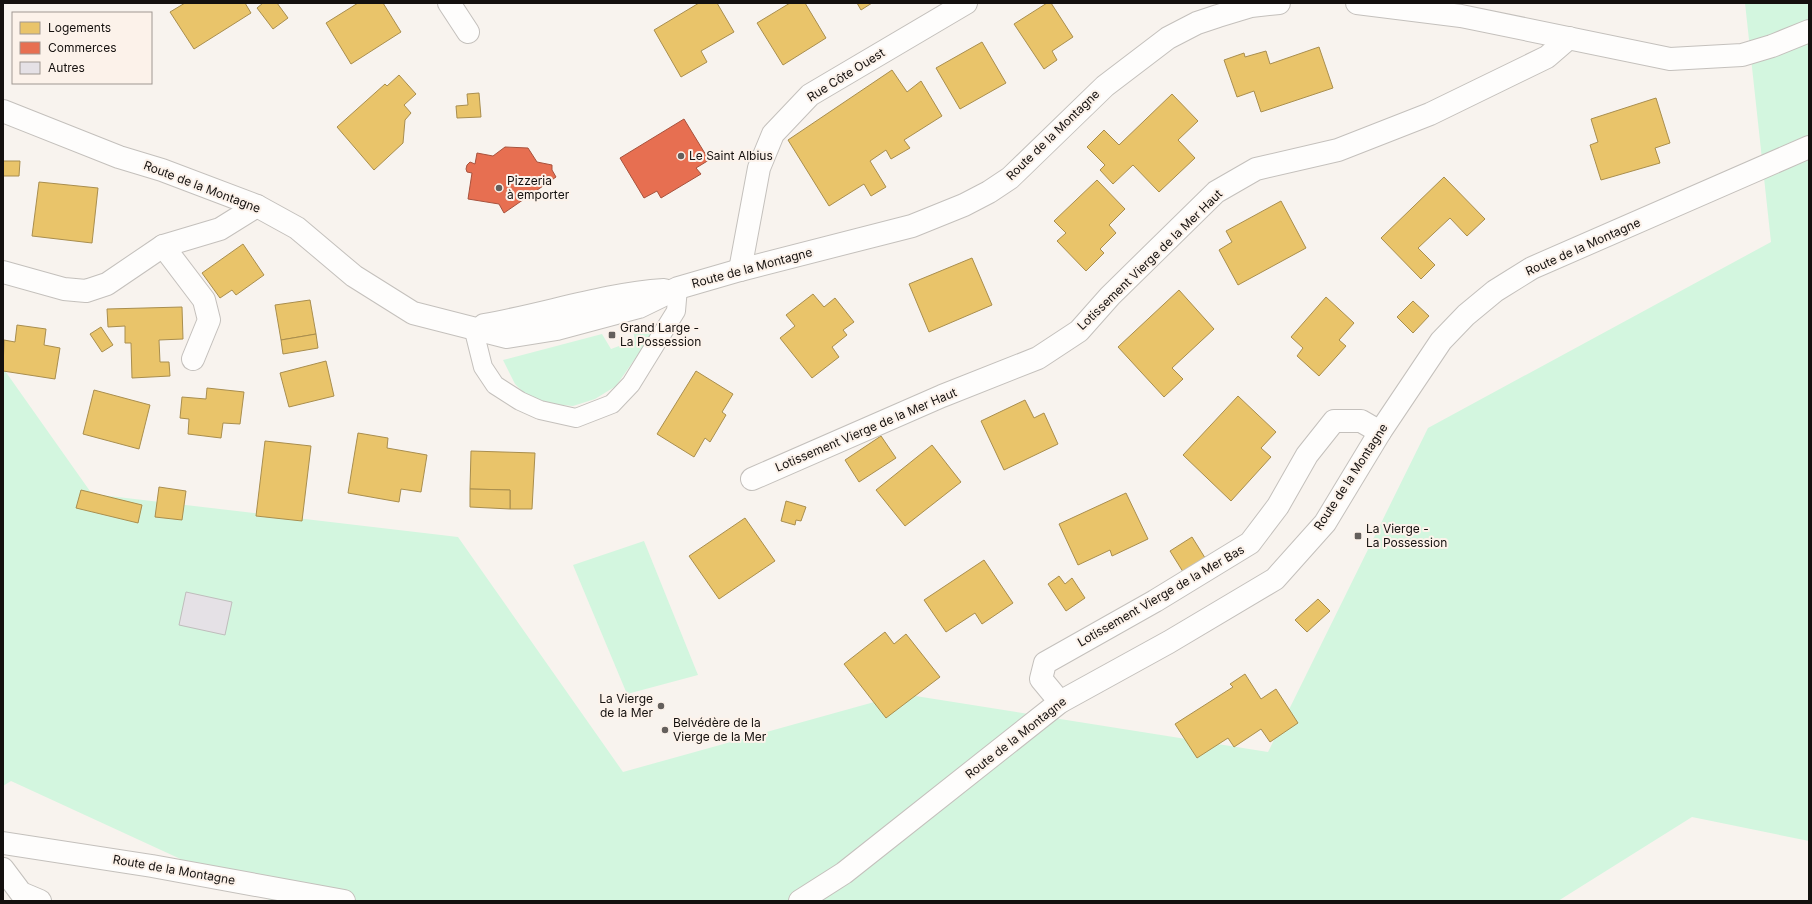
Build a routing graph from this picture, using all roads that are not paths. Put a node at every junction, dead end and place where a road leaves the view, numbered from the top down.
1 (449, 3) edge
2 (966, 3) edge
3 (1279, 3) edge
4 (1357, 3) edge
5 (1809, 31) edge
6 (468, 32) dead end
7 (1570, 38) junction
8 (3, 111) edge
9 (1809, 147) edge
10 (257, 206) junction
11 (163, 246) junction
12 (740, 270) junction
13 (3, 272) edge
14 (678, 288) junction
15 (473, 327) junction
16 (193, 359) dead end
17 (1380, 432) junction
18 (752, 479) dead end
19 (1060, 702) junction
20 (3, 843) edge
21 (3, 869) edge
22 (40, 901) edge
23 (344, 901) edge
24 (800, 901) edge

1 - 6 main road
2 - 12 main road, Rue Côte Ouest
3 - 12 main road, Route de la Montagne
4 - 7 main road
5 - 7 main road
7 - 18 main road, Lotissement Vierge de la Mer Haut
8 - 10 main road, Route de la Montagne
9 - 17 main road, Route de la Montagne
10 - 11 main road
10 - 15 main road, Route de la Montagne
11 - 13 main road
11 - 16 main road
12 - 14 main road, Route de la Montagne
14 - 15 main road, Route de la Montagne
14 - 15 lane
17 - 19 main road, Route de la Montagne
17 - 19 main road, Lotissement Vierge de la Mer Bas
19 - 24 main road, Route de la Montagne
20 - 23 main road, Route de la Montagne
21 - 22 main road

